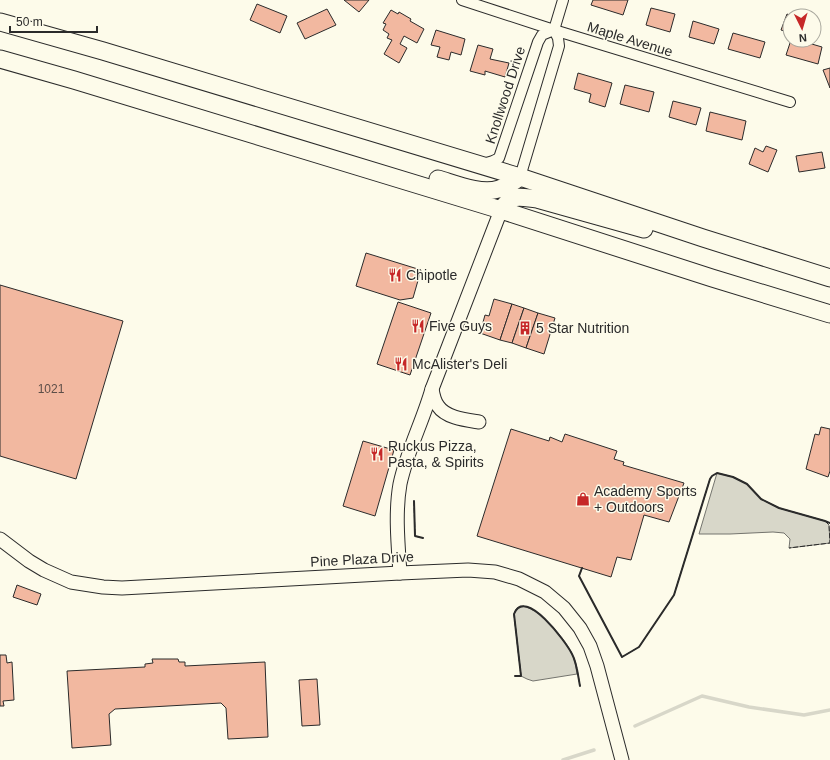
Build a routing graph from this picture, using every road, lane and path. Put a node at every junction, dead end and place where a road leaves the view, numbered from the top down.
1 (462, 0) edge
2 (563, 0) edge
3 (0, 22) edge
4 (554, 30) junction
5 (0, 59) edge
6 (790, 102) dead end
7 (282, 144) junction
8 (480, 164) junction
9 (520, 177) junction
10 (501, 210) junction
11 (726, 246) junction
12 (830, 278) edge
13 (830, 314) edge
14 (432, 388) junction
15 (479, 422) dead end
16 (0, 539) edge
17 (400, 573) junction
18 (622, 760) edge

1 - 4 street, Maple Avenue
2 - 4 street
3 - 8 highway
4 - 6 street, Maple Avenue
4 - 8 street, Knollwood Drive
4 - 9 street
5 - 7 highway
7 - 9 highway
7 - 10 highway
8 - 9 highway
9 - 11 highway
10 - 11 highway
10 - 13 highway
10 - 14 street
11 - 12 highway
14 - 15 street
14 - 17 street
16 - 17 street, Pine Plaza Drive
17 - 18 street, Pine Plaza Drive

